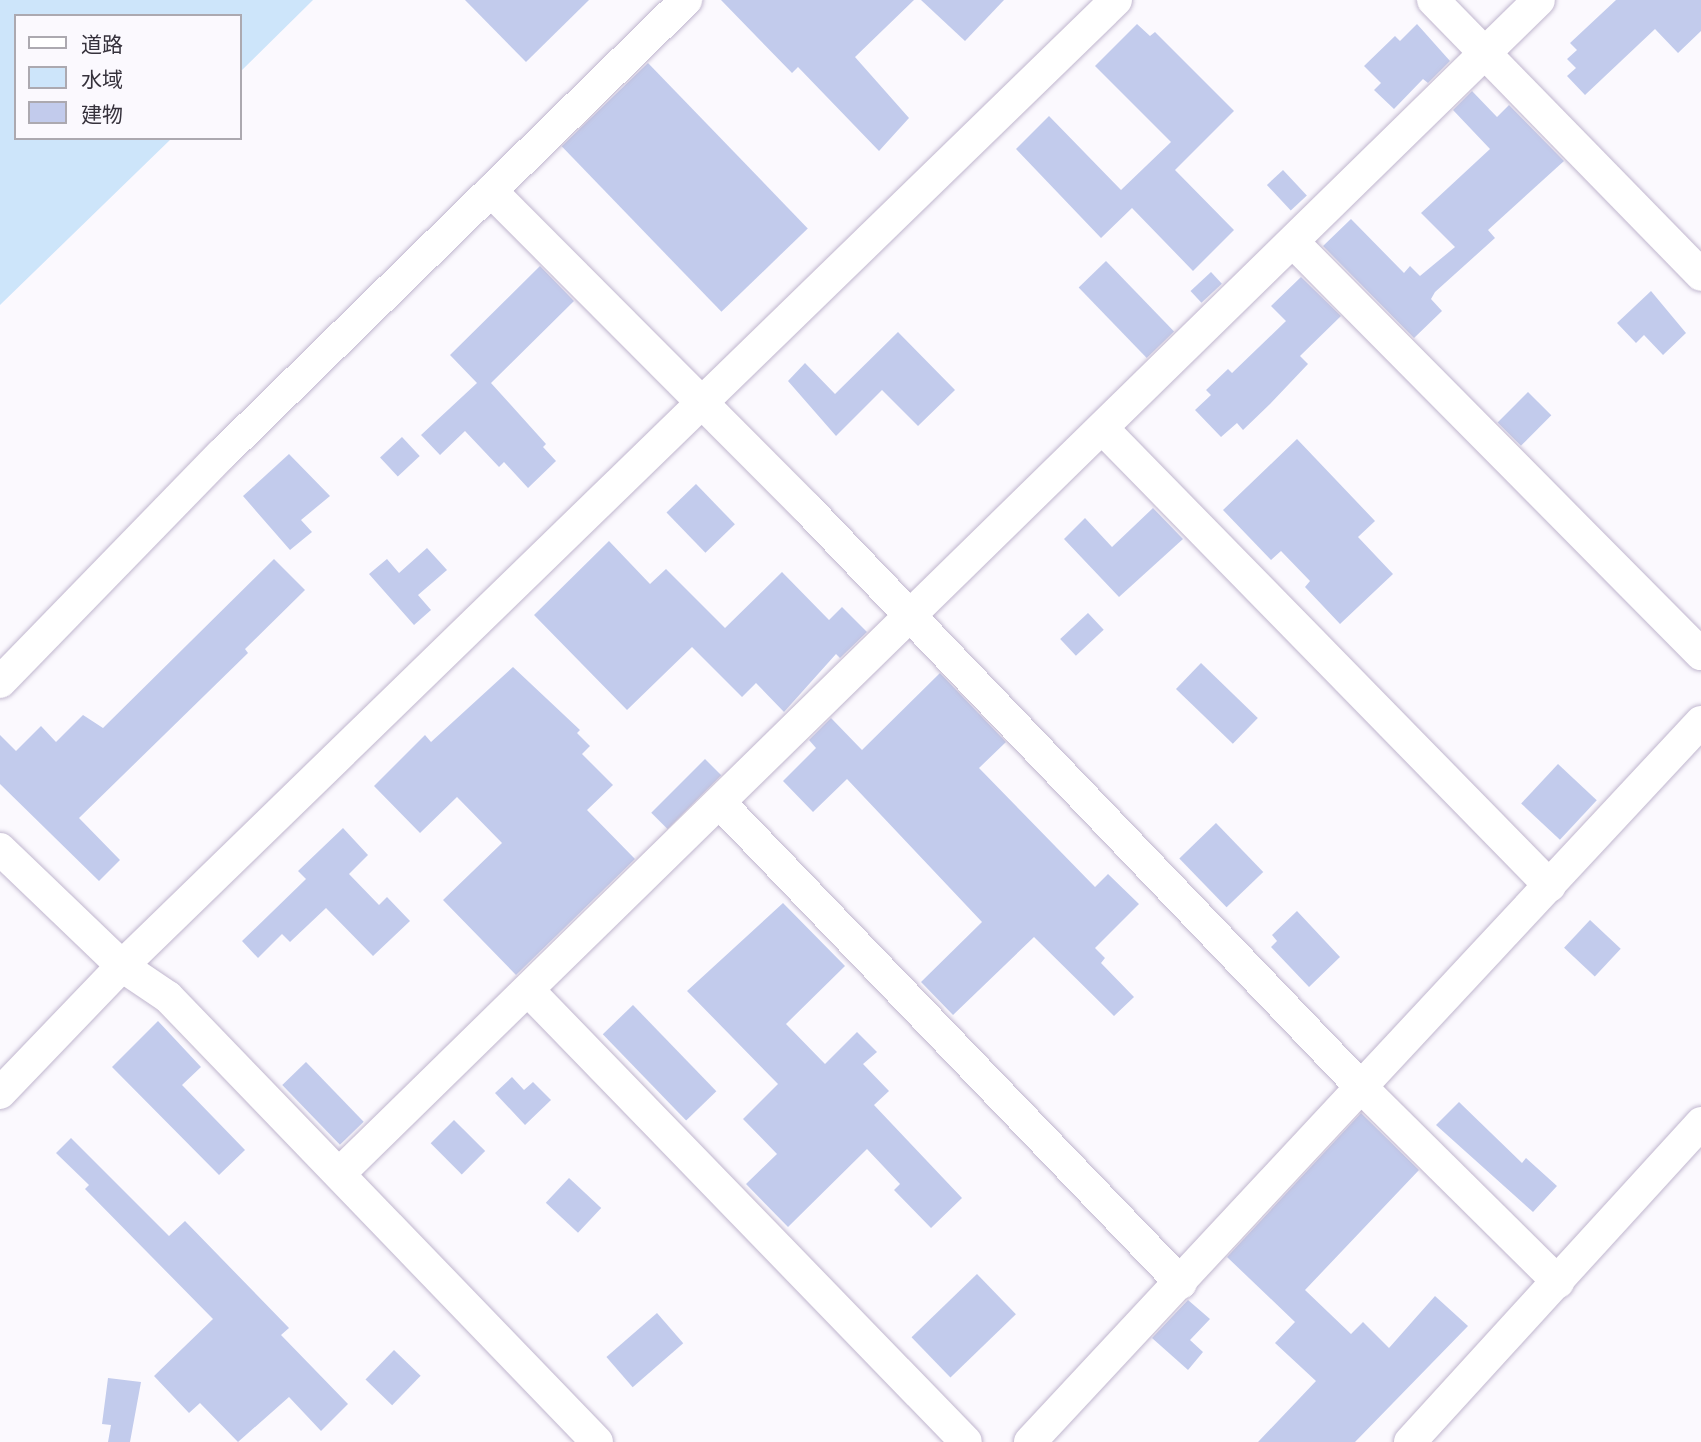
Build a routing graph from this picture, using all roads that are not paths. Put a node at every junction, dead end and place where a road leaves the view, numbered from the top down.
1 (686, 0) edge
2 (1116, 0) edge
3 (1433, 0) edge
4 (1539, 0) edge
5 (1484, 52) junction
6 (491, 191) junction
7 (1293, 242) junction
8 (1701, 275) edge
9 (705, 403) junction
10 (1103, 429) junction
11 (912, 616) junction
12 (1701, 654) edge
13 (0, 682) edge
14 (1701, 722) edge
15 (721, 804) junction
16 (0, 849) edge
17 (1550, 886) junction
18 (122, 966) junction
19 (528, 990) junction
20 (1362, 1088) junction
21 (0, 1093) edge
22 (1701, 1122) edge
23 (340, 1173) junction
24 (1558, 1282) junction
25 (1181, 1283) junction
26 (597, 1442) edge
27 (965, 1442) edge
28 (1030, 1442) edge
29 (1410, 1442) edge

1 - 6 street
2 - 9 street
3 - 5 street
4 - 5 street
5 - 7 street
5 - 8 street
6 - 9 street
6 - 13 street
7 - 10 street
7 - 12 street
9 - 11 street
9 - 18 street
10 - 11 street
10 - 17 street
11 - 15 street
11 - 20 street
14 - 17 street
15 - 19 street
15 - 25 street
16 - 18 street
17 - 20 street
18 - 21 street
18 - 23 street
19 - 23 street
19 - 27 street
20 - 24 street
20 - 25 street
22 - 24 street
23 - 26 street
24 - 29 street
25 - 28 street

